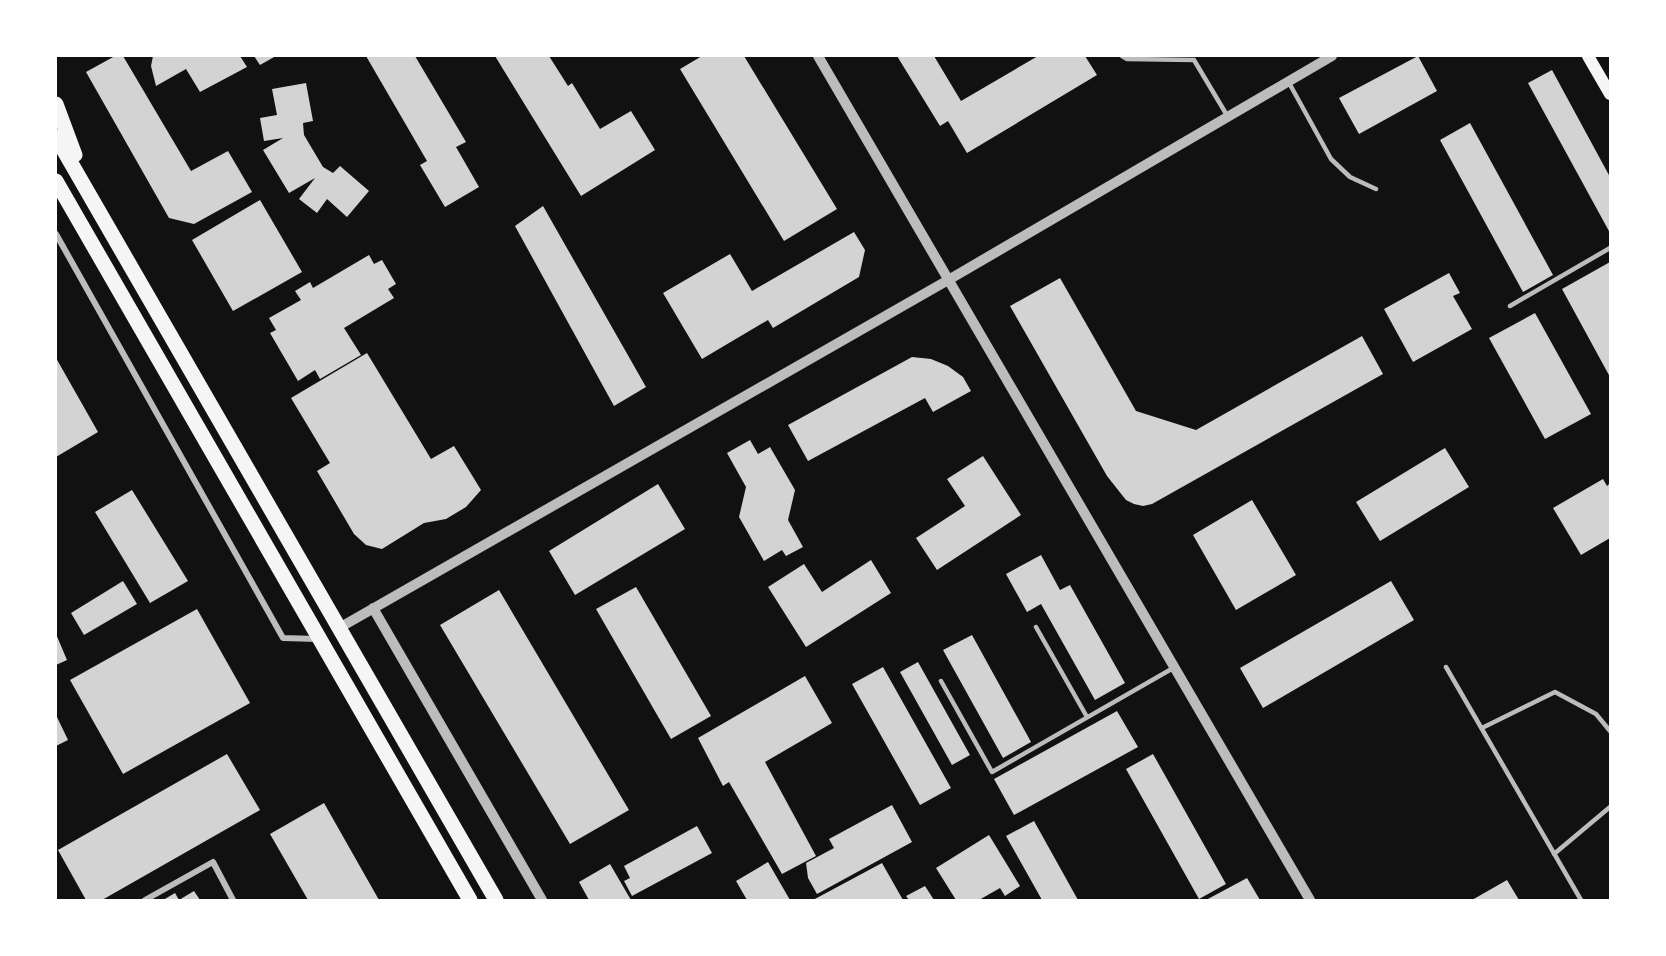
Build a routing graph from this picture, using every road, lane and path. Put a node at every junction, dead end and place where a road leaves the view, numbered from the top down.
1 (818, 56) edge
2 (1122, 56) edge
3 (1332, 56) edge
4 (1588, 56) edge
5 (1196, 58) edge
6 (1288, 81) junction
7 (1611, 94) edge
8 (56, 105) edge
9 (1228, 117) junction
10 (56, 136) edge
11 (56, 181) edge
12 (1376, 189) dead end
13 (56, 197) edge
14 (100, 216) junction
15 (81, 227) junction
16 (56, 234) edge
17 (1611, 248) edge
18 (950, 279) junction
19 (1510, 306) dead end
20 (373, 608) junction
21 (1036, 627) dead end
22 (339, 628) junction
23 (320, 639) junction
24 (1175, 667) junction
25 (1446, 667) dead end
26 (940, 681) dead end
27 (1087, 717) junction
28 (1482, 728) junction
29 (1611, 731) edge
30 (1611, 807) edge
31 (1554, 854) junction
32 (145, 900) edge
33 (233, 900) edge
34 (471, 900) edge
35 (496, 900) edge
36 (542, 900) edge
37 (1310, 900) edge
38 (1581, 900) edge

1 - 18 street
2 - 5 lane
3 - 6 street
4 - 7 main road
5 - 9 lane
6 - 9 street
6 - 12 lane
8 - 14 main road
9 - 18 street
10 - 14 main road
11 - 15 main road
13 - 15 street
14 - 22 main road
15 - 23 main road
16 - 23 street
17 - 19 lane
18 - 20 street
18 - 24 street
20 - 22 street
20 - 36 street
21 - 27 lane
22 - 35 main road
23 - 34 main road
24 - 27 lane
24 - 37 street
25 - 28 lane
26 - 27 lane
28 - 29 lane
28 - 31 lane
30 - 31 lane
31 - 38 lane
32 - 33 street

